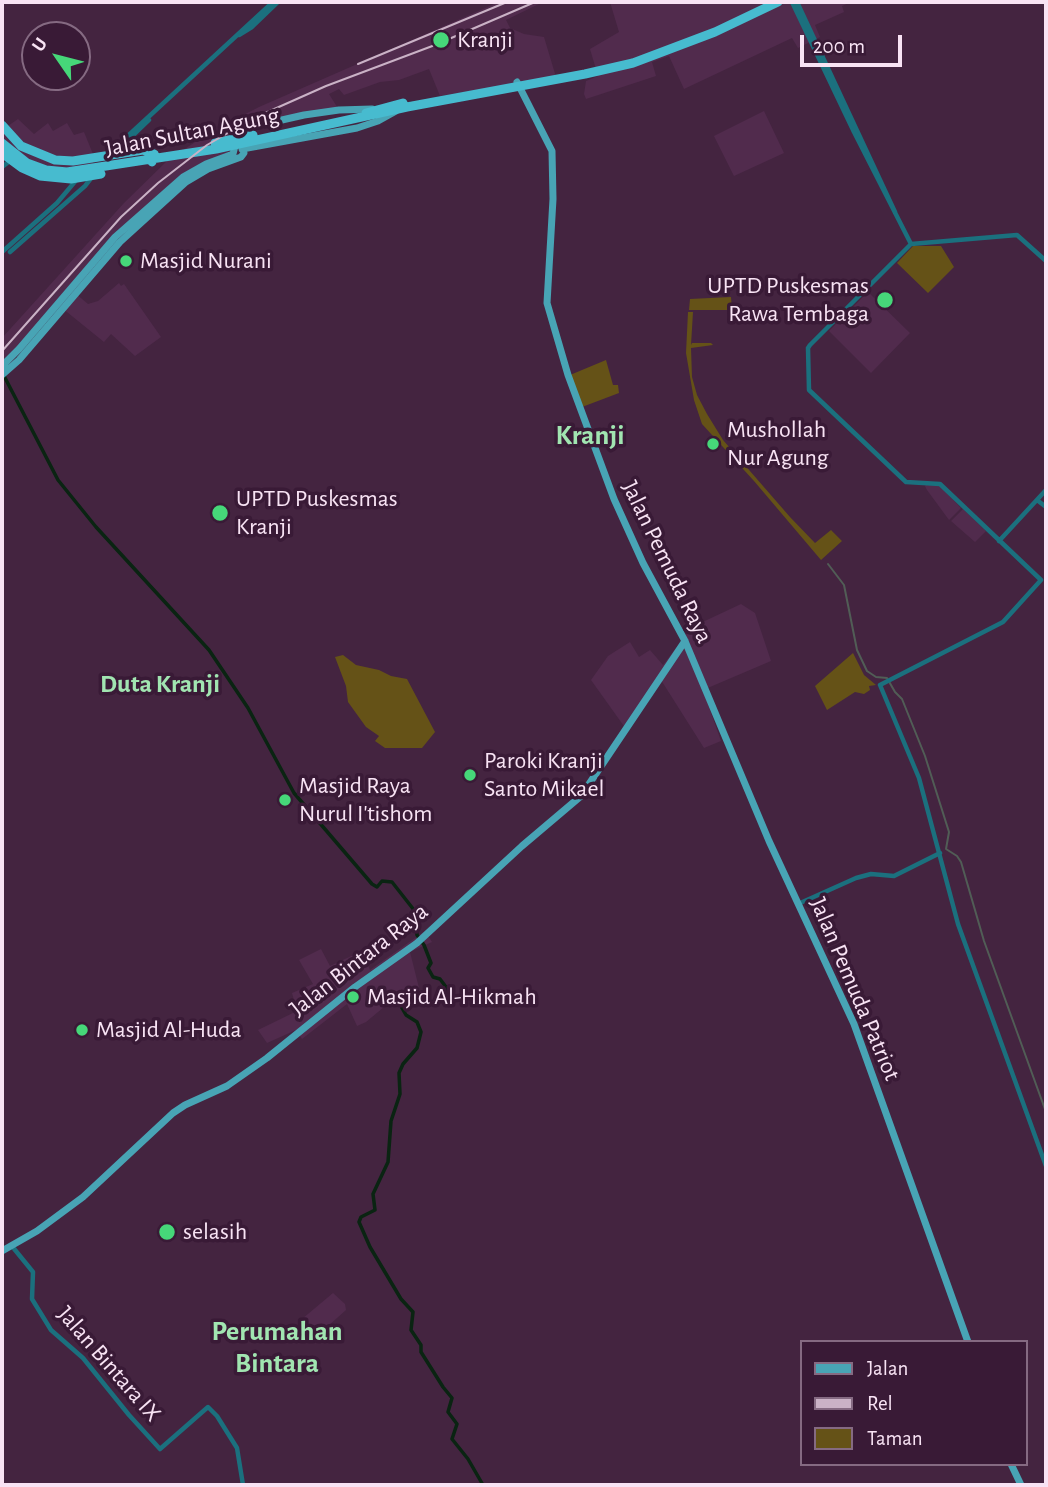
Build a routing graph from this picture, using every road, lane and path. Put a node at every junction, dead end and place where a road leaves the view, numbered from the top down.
1 (768, 2) edge
2 (778, 2) edge
3 (795, 2) edge
4 (275, 3) edge
5 (693, 38) junction
6 (518, 84) junction
7 (376, 109) junction
8 (365, 119) junction
9 (2, 125) edge
10 (312, 125) junction
11 (243, 132) junction
12 (2, 134) edge
13 (2, 143) edge
14 (234, 149) junction
15 (246, 149) junction
16 (2, 153) edge
17 (117, 154) junction
18 (10, 160) junction
19 (33, 166) junction
20 (2, 167) edge
21 (93, 176) junction
22 (78, 178) junction
23 (34, 227) junction
24 (911, 244) junction
25 (2, 252) edge
26 (10, 252) dead end
27 (1046, 261) edge
28 (81, 281) junction
29 (7, 365) edge
30 (2, 375) edge
31 (1042, 494) edge
32 (1046, 508) edge
33 (999, 541) junction
34 (685, 641) junction
35 (707, 696) joint
36 (940, 853) junction
37 (797, 904) junction
38 (1046, 1166) edge
39 (102, 1171) dead end
40 (100, 1180) junction
41 (11, 1245) junction
42 (2, 1251) edge
43 (967, 1340) edge
44 (1012, 1466) edge
45 (243, 1485) edge
46 (1021, 1485) edge

1 - 5 highway
2 - 5 highway
3 - 24 street
4 - 17 street
5 - 6 highway
6 - 7 highway
6 - 8 highway, Jalan Sultan Agung
6 - 34 main road, Jalan Pemuda Raya
7 - 8 highway
7 - 11 main road
8 - 10 highway, Jalan Sultan Agung
8 - 15 main road
9 - 17 highway
10 - 19 highway, Jalan Sultan Agung
10 - 19 highway, Jalan Sultan Agung
11 - 14 main road
11 - 15 main road
12 - 19 highway, Jalan Sultan Agung
13 - 19 highway, Jalan Sultan Agung
14 - 15 main road
14 - 28 main road
15 - 28 main road
16 - 18 highway
17 - 21 highway
18 - 19 highway
18 - 20 street
19 - 22 highway
21 - 22 highway
21 - 23 street
22 - 23 street
23 - 25 street
23 - 26 street
24 - 27 street
24 - 33 street
28 - 29 main road
29 - 30 main road
31 - 32 street
31 - 33 street
33 - 36 street
34 - 35 main road, Jalan Pemuda Raya
34 - 40 main road, Jalan Bintara Raya
35 - 37 main road, Jalan Pemuda Patriot
36 - 37 street
36 - 38 street
37 - 43 main road, Jalan Pemuda Patriot
39 - 40 main road
40 - 41 main road, Jalan Bintara Raya
41 - 42 main road, Jalan Bintara Raya
41 - 45 street, Jalan Bintara IX
44 - 46 main road

